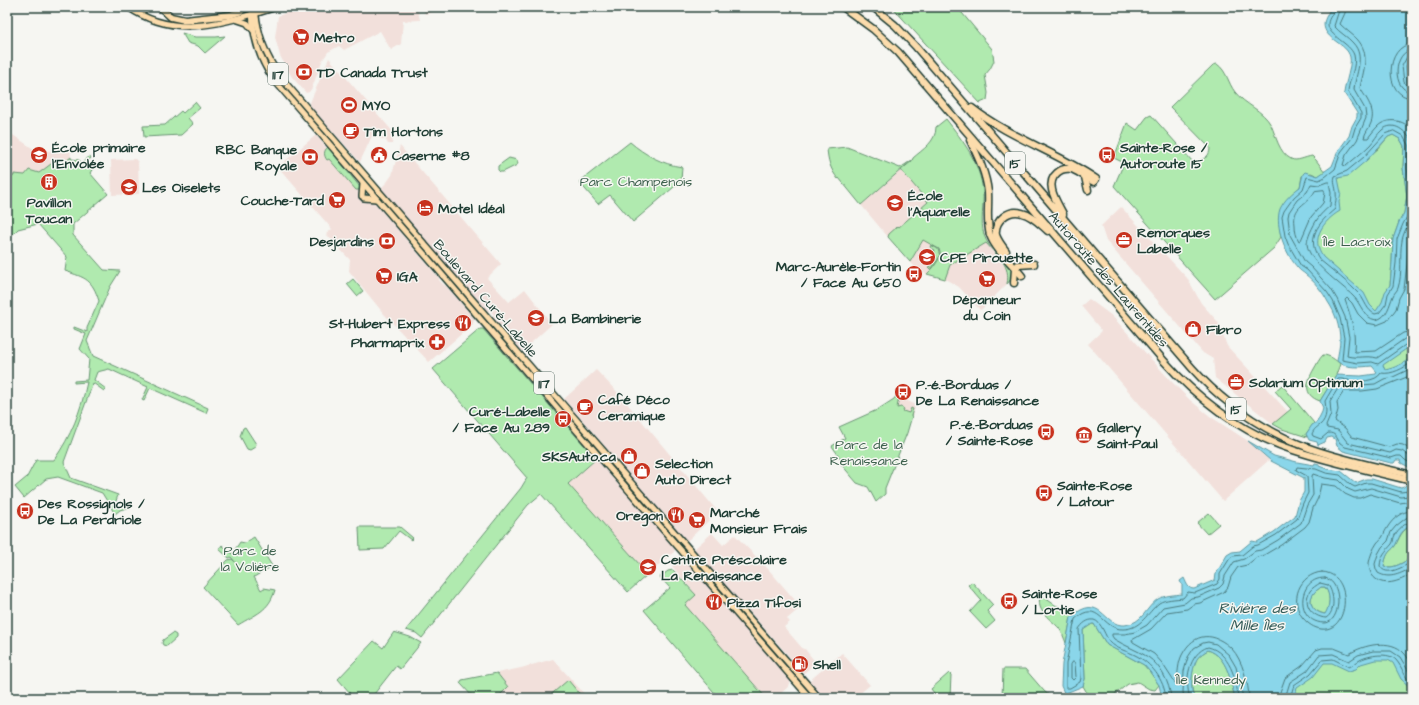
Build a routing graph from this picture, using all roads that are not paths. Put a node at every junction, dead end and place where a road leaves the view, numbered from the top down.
1 (128, 7) edge
2 (160, 7) edge
3 (246, 7) edge
4 (252, 7) edge
5 (275, 7) edge
6 (843, 7) edge
7 (873, 7) edge
8 (254, 12) edge
9 (237, 19) junction
10 (253, 30) junction
11 (960, 99) junction
12 (966, 131) junction
13 (1085, 177) junction
14 (363, 184) junction
15 (1088, 190) dead end
16 (376, 199) junction
17 (1070, 226) junction
18 (1062, 242) junction
19 (1034, 264) dead end
20 (1017, 266) junction
21 (1024, 274) dead end
22 (1014, 283) dead end
23 (1412, 475) edge
24 (1404, 476) junction
25 (1412, 481) edge
26 (810, 698) edge
27 (819, 698) edge

1 - 9 main road
2 - 3 highway
4 - 8 main road, Boulevard Curé-Labelle / 117
5 - 8 highway
6 - 12 highway, Autoroute des Laurentides / 15
7 - 11 highway, Autoroute des Laurentides / 15
8 - 9 main road
8 - 10 main road, Boulevard Curé-Labelle / 117
8 - 27 main road, Boulevard Curé-Labelle / 117
9 - 10 main road
10 - 14 main road, Boulevard Curé-Labelle / 117
11 - 13 highway
11 - 17 highway, Autoroute des Laurentides / 15
12 - 18 highway, Autoroute des Laurentides / 15
12 - 20 highway
13 - 15 highway
13 - 17 highway
14 - 16 main road, Boulevard Curé-Labelle / 117
14 - 16 main road
16 - 26 main road, Boulevard Curé-Labelle / 117
17 - 24 highway, Autoroute des Laurentides / 15
18 - 20 highway
18 - 24 highway, Autoroute des Laurentides / 15
19 - 20 highway
20 - 21 highway
20 - 22 highway
23 - 24 highway, Autoroute des Laurentides / 15
24 - 25 highway, Autoroute des Laurentides / 15

